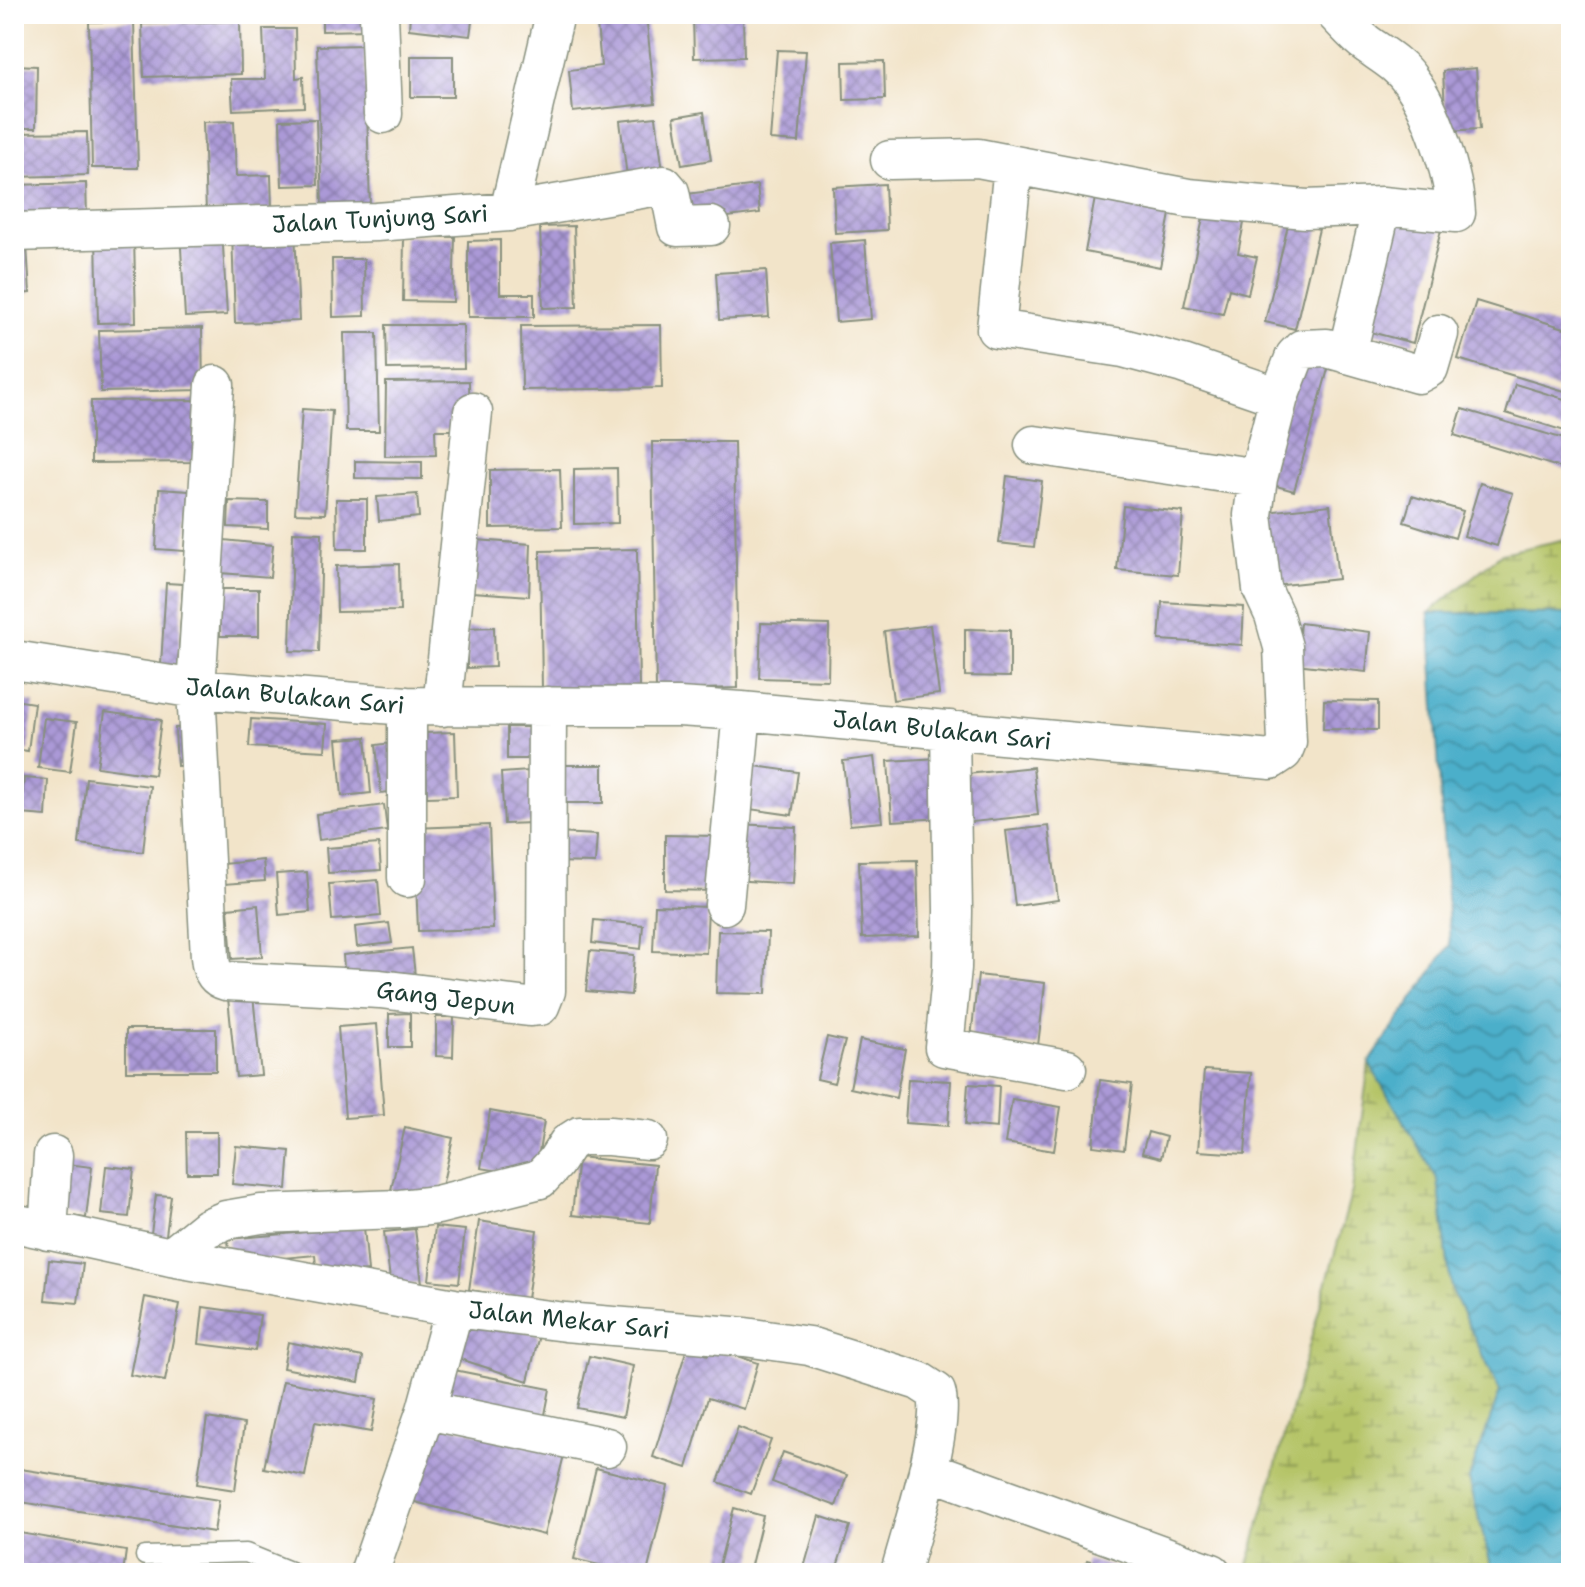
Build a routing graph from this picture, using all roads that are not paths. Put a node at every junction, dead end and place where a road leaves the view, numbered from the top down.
1 (379, 14) edge
2 (555, 14) edge
3 (1336, 14) edge
4 (383, 114) dead end
5 (890, 160) dead end
6 (1013, 166) junction
7 (1382, 206) junction
8 (509, 212) junction
9 (711, 226) dead end
10 (14, 232) edge
11 (1439, 334) dead end
12 (1347, 354) junction
13 (215, 385) dead end
14 (1279, 397) junction
15 (473, 412) dead end
16 (1034, 445) dead end
17 (1258, 478) junction
18 (14, 660) edge
19 (196, 689) junction
20 (424, 706) junction
21 (547, 706) junction
22 (742, 711) junction
23 (950, 730) junction
24 (407, 878) dead end
25 (724, 905) dead end
26 (1067, 1069) dead end
27 (648, 1140) dead end
28 (53, 1155) dead end
29 (31, 1227) edge
30 (171, 1257) junction
31 (454, 1308) junction
32 (426, 1410) junction
33 (607, 1447) dead end
34 (928, 1470) junction
35 (145, 1556) dead end
36 (295, 1573) edge
37 (369, 1573) edge
38 (900, 1573) edge
39 (1212, 1573) edge

1 - 4 street
2 - 8 street
3 - 7 street
5 - 6 street
6 - 7 street
6 - 14 street
7 - 12 street
8 - 9 street, Jalan Tunjung Sari
8 - 10 street, Jalan Tunjung Sari
11 - 12 street, Jalan Bulakan Sari
12 - 14 street, Jalan Bulakan Sari
13 - 19 street
14 - 17 street, Jalan Bulakan Sari
15 - 20 street
16 - 17 street
17 - 23 street, Jalan Bulakan Sari
18 - 19 street, Jalan Bulakan Sari
19 - 20 street, Jalan Bulakan Sari
19 - 21 street, Gang Jepun
20 - 21 street, Jalan Bulakan Sari
20 - 24 street
21 - 22 street, Jalan Bulakan Sari
22 - 23 street, Jalan Bulakan Sari
22 - 25 street
23 - 26 street
27 - 30 street
28 - 29 street
29 - 30 street, Jalan Mekar Sari
30 - 31 street, Jalan Mekar Sari
31 - 32 street
31 - 34 street, Jalan Mekar Sari
32 - 33 street
32 - 37 street
34 - 38 street, Jalan Mekar Sari
34 - 39 street
35 - 36 lane

